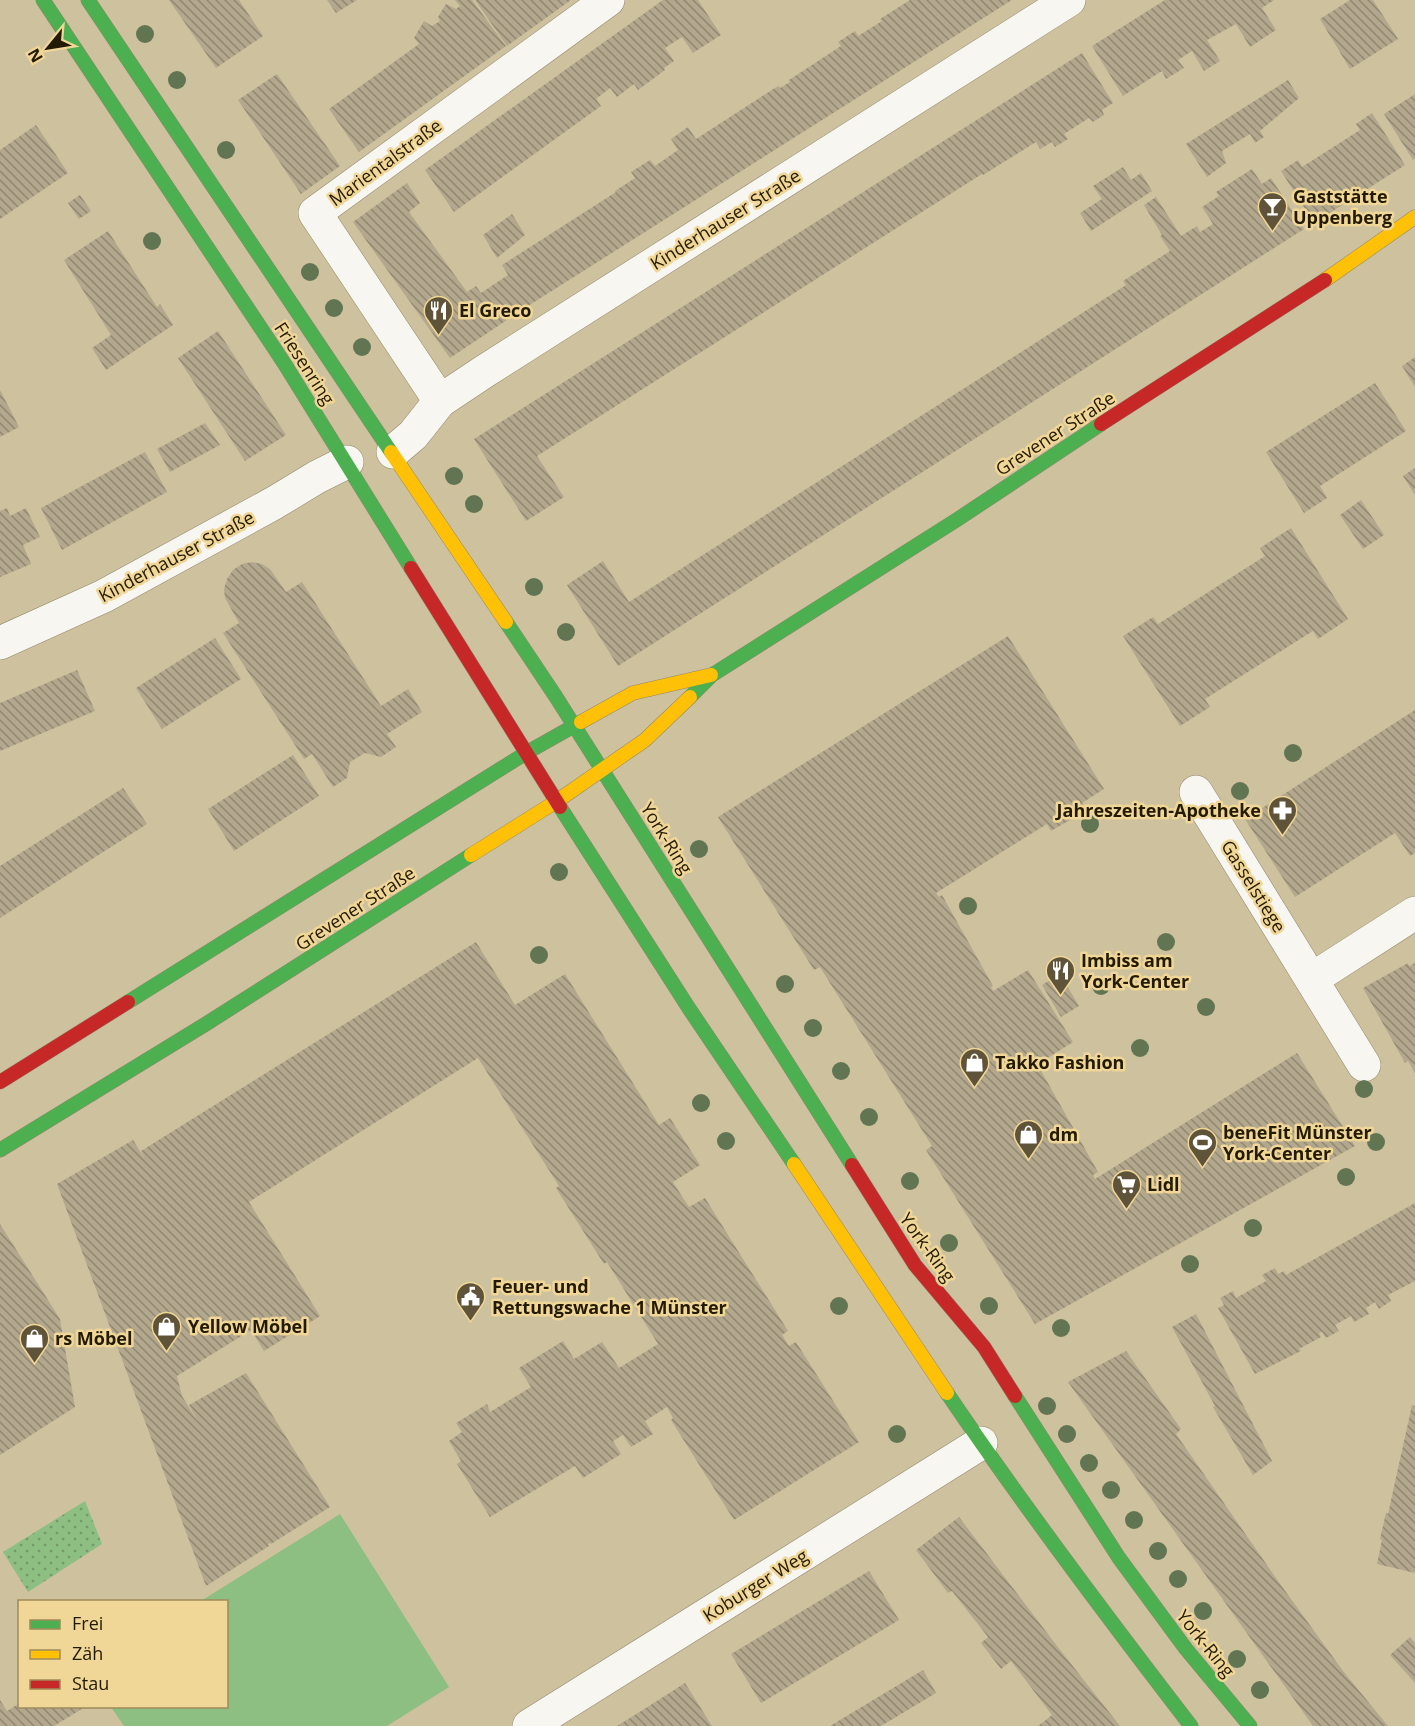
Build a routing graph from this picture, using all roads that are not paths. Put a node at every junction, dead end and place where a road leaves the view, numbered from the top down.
1 (43, 0) edge
2 (88, 0) edge
3 (608, 0) edge
4 (1069, 0) edge
5 (1415, 218) edge
6 (440, 401) junction
7 (393, 452) junction
8 (347, 462) junction
9 (0, 643) edge
10 (712, 675) junction
11 (574, 726) junction
12 (526, 753) junction
13 (602, 770) junction
14 (1196, 792) dead end
15 (556, 801) junction
16 (1415, 914) edge
17 (1312, 979) junction
18 (1364, 1065) dead end
19 (0, 1082) edge
20 (0, 1149) edge
21 (981, 1443) junction
22 (529, 1726) edge
23 (1191, 1726) edge
24 (1250, 1726) edge

1 - 8 main road, Friesenring
2 - 7 main road, Friesenring
3 - 6 street, Marientalstraße
4 - 6 street, Kinderhauser Straße
5 - 10 main road, Grevener Straße
6 - 7 street, Kinderhauser Straße
7 - 11 main road, Friesenring
8 - 9 street, Kinderhauser Straße
8 - 12 main road, Friesenring
10 - 11 main road, Grevener Straße
10 - 13 main road, Grevener Straße
11 - 12 main road, Grevener Straße
11 - 13 main road, York-Ring
12 - 15 main road, Friesenring
12 - 19 main road, Grevener Straße
13 - 15 main road, Grevener Straße
13 - 24 main road, York-Ring
14 - 17 street, Gasselstiege
15 - 20 main road, Grevener Straße
15 - 21 main road
16 - 17 street
17 - 18 street, Gasselstiege
21 - 22 street, Koburger Weg
21 - 23 main road

